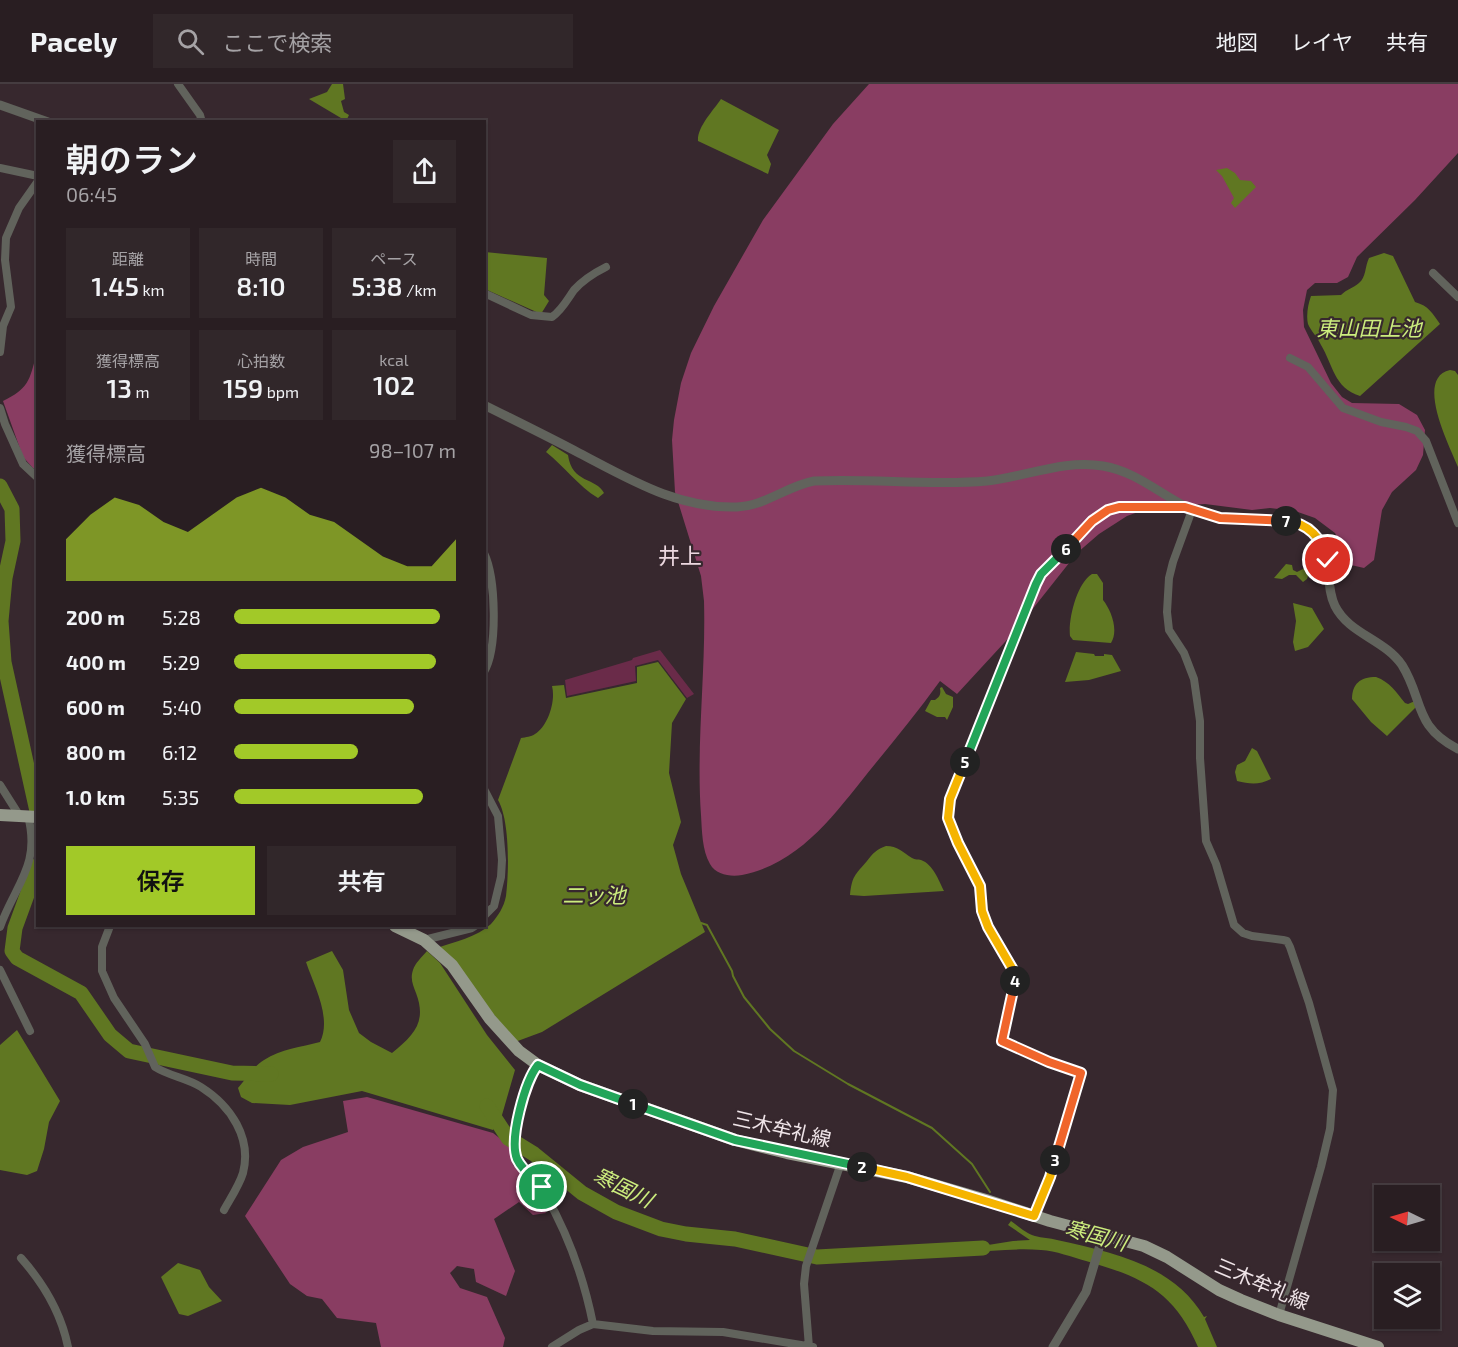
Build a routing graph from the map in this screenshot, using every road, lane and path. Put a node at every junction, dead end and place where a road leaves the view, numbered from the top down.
1 (178, 84) edge
2 (0, 105) edge
3 (42, 120) edge
4 (201, 120) edge
5 (0, 168) edge
6 (36, 176) edge
7 (36, 184) edge
8 (606, 267) dead end
9 (1433, 273) dead end
10 (486, 294) edge
11 (1458, 297) edge
12 (1, 326) edge
13 (0, 352) edge
14 (1290, 358) dead end
15 (486, 406) edge
16 (0, 408) edge
17 (36, 476) edge
18 (1188, 509) junction
19 (1458, 523) edge
20 (486, 559) edge
21 (486, 667) edge
22 (1458, 749) edge
23 (0, 785) edge
24 (486, 793) edge
25 (0, 815) edge
26 (29, 817) edge
27 (486, 914) edge
28 (0, 927) edge
29 (110, 927) edge
30 (397, 927) edge
31 (474, 927) edge
32 (427, 942) junction
33 (0, 970) edge
34 (30, 1031) dead end
35 (535, 1062) junction
36 (841, 1163) junction
37 (224, 1210) dead end
38 (1034, 1216) junction
39 (1103, 1235) junction
40 (21, 1258) dead end
41 (1279, 1315) junction
42 (592, 1324) junction
43 (810, 1346) edge
44 (68, 1347) edge
45 (552, 1347) edge
46 (1053, 1347) edge
47 (1378, 1347) edge

1 - 4 street
2 - 3 street
5 - 6 street
7 - 12 street
8 - 10 street
9 - 11 street
12 - 13 street
14 - 19 street
15 - 18 street
16 - 17 street
18 - 22 street
18 - 38 street
18 - 41 street
20 - 21 street
23 - 26 street
24 - 27 street
25 - 26 main road
26 - 28 street
29 - 37 street
30 - 32 main road, 三木牟礼線
31 - 32 street
32 - 35 main road, 三木牟礼線
33 - 34 street
35 - 36 main road, 三木牟礼線
35 - 42 street
36 - 38 main road, 三木牟礼線
36 - 43 street
38 - 39 main road, 三木牟礼線
39 - 41 main road, 三木牟礼線
39 - 46 street
40 - 44 street
41 - 47 main road, 三木牟礼線
42 - 43 street
42 - 45 street

